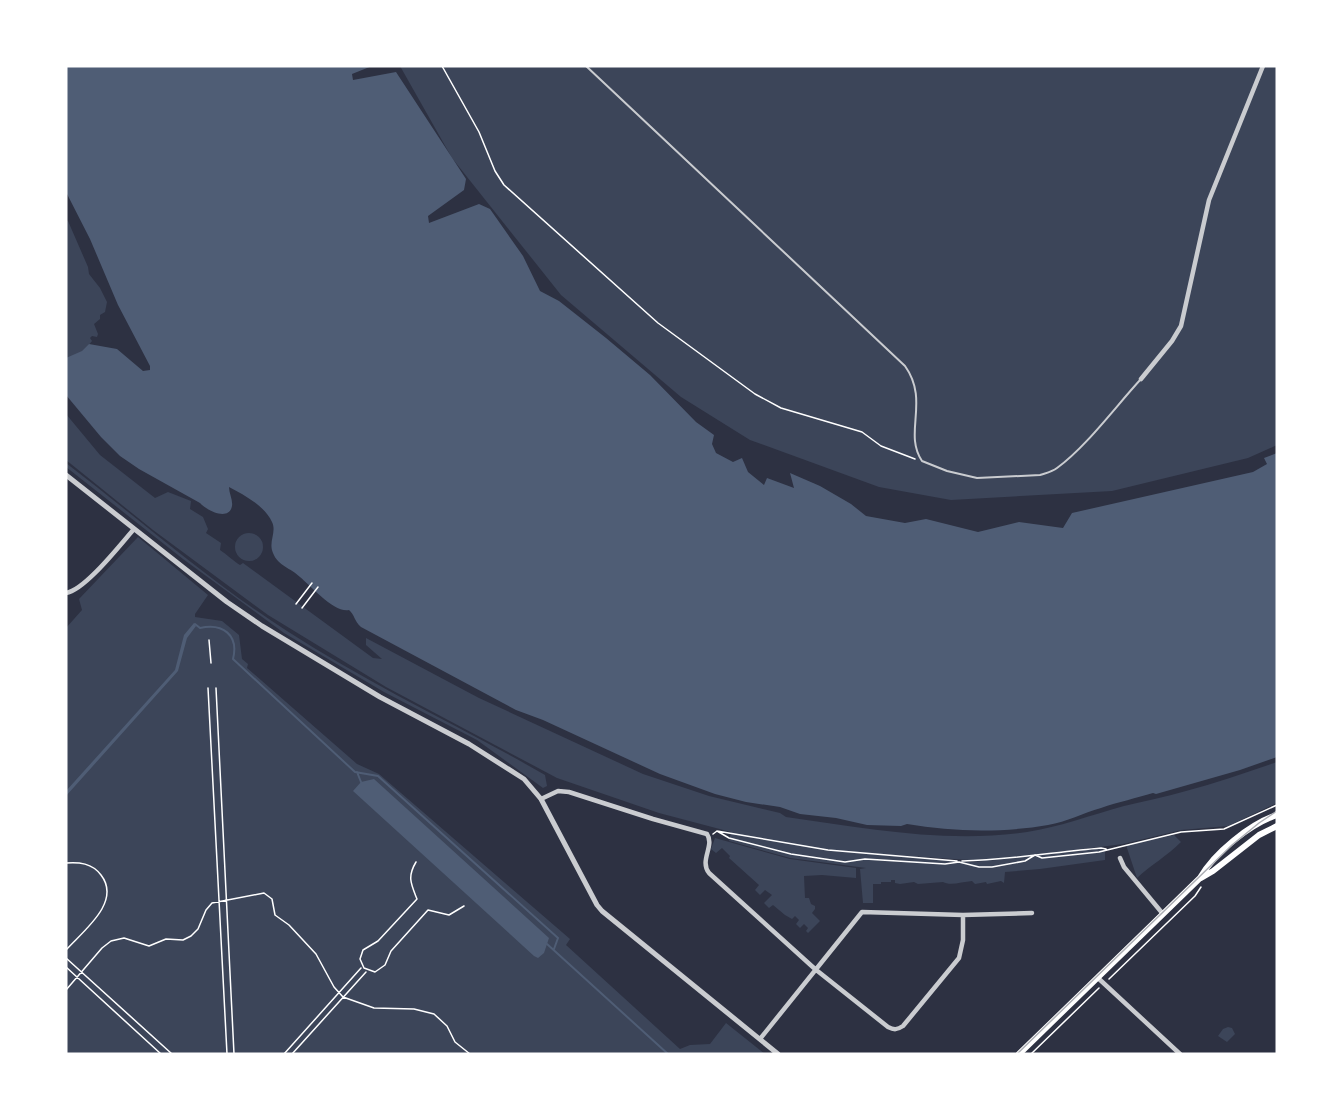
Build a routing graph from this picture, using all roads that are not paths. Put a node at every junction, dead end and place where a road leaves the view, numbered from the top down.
1 (586, 66) edge
2 (1263, 66) edge
3 (1141, 379) joint
4 (66, 475) edge
5 (134, 529) junction
6 (66, 593) edge
7 (541, 800) junction
8 (1274, 816) edge
9 (1276, 826) edge
10 (1120, 858) dead end
11 (1200, 878) junction
12 (1032, 914) dead end
13 (1162, 914) junction
14 (963, 915) junction
15 (815, 969) junction
16 (1098, 978) junction
17 (760, 1039) junction
18 (778, 1054) edge
19 (1019, 1054) edge
20 (1180, 1054) edge

1 - 3 lane
2 - 3 street
4 - 5 street
5 - 6 street
5 - 7 street
7 - 15 street
7 - 17 street
8 - 11 main road
9 - 11 main road
10 - 13 street
11 - 13 main road
12 - 14 street
13 - 16 main road
14 - 15 street
14 - 15 street
15 - 17 street
16 - 19 main road
16 - 20 street
17 - 18 street

